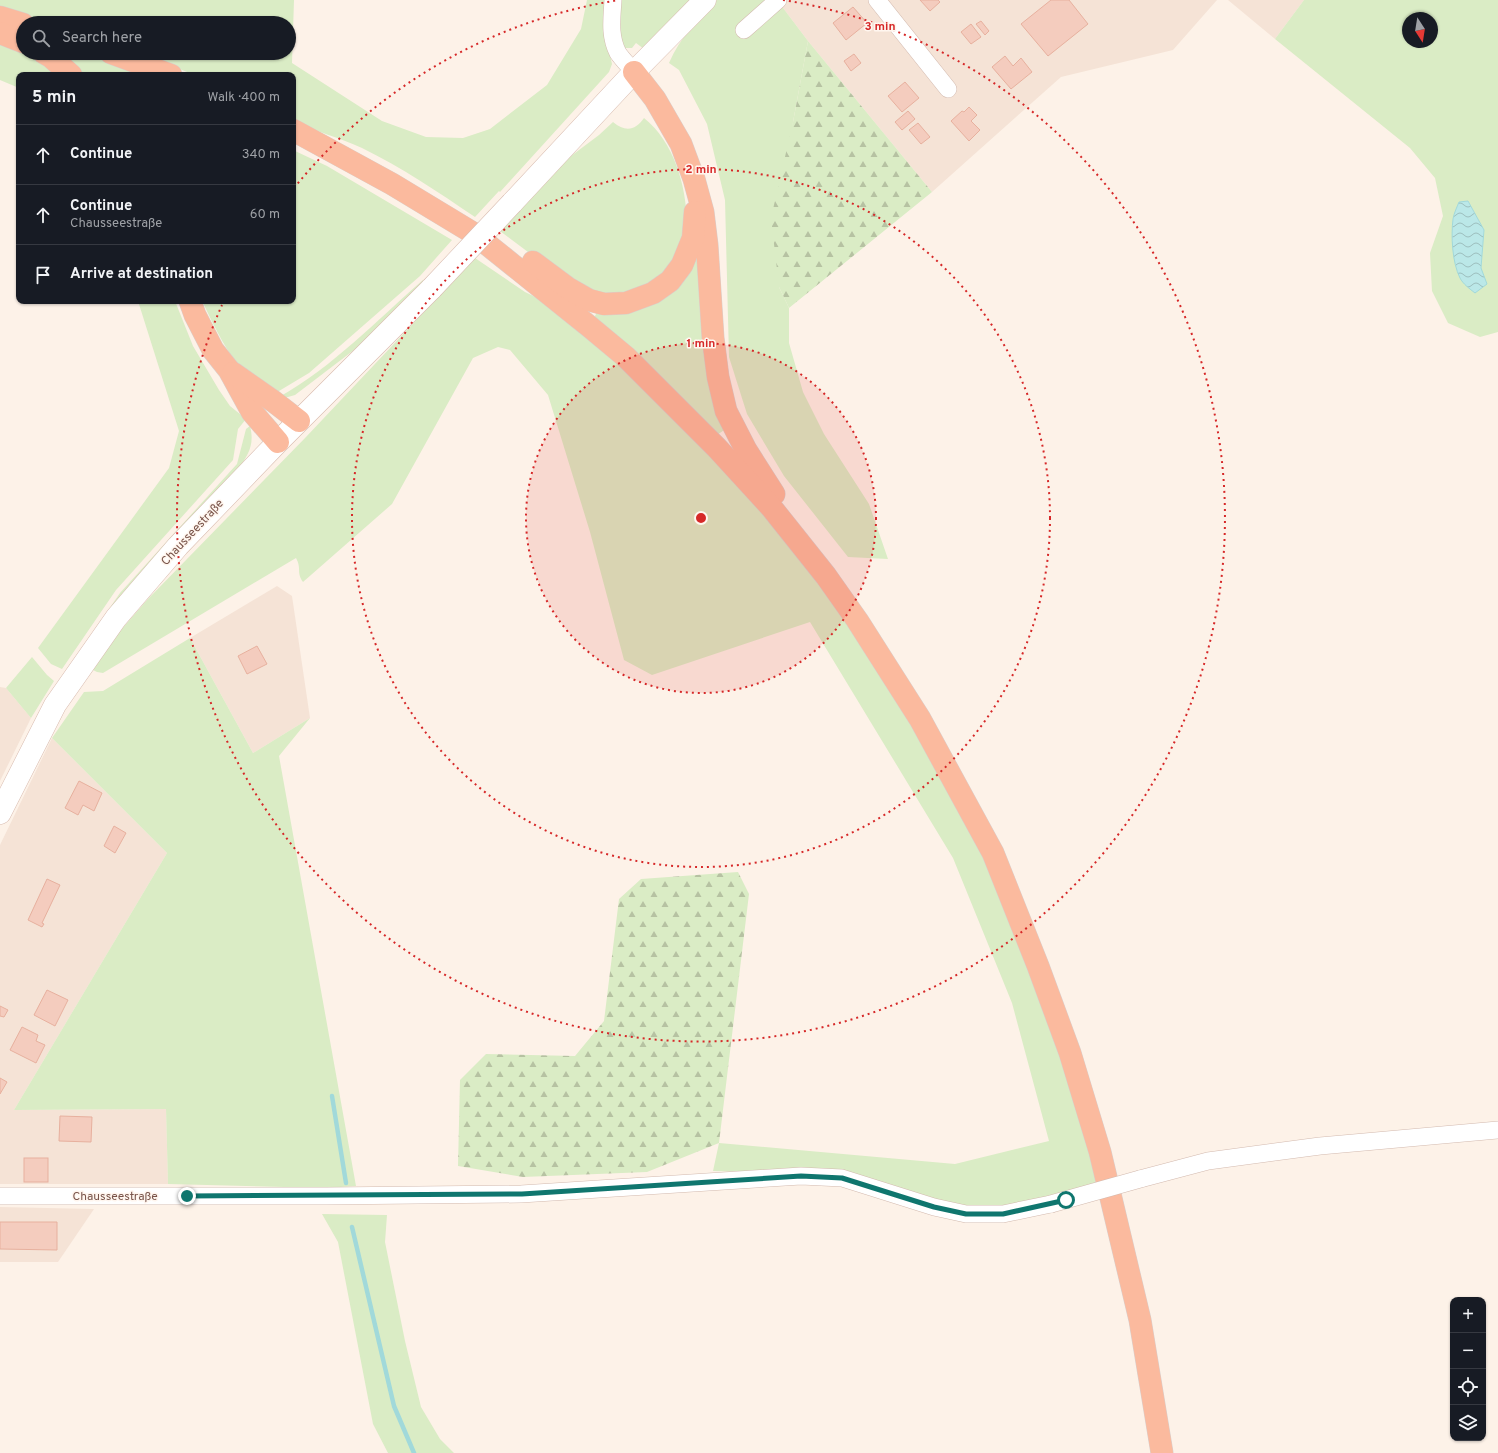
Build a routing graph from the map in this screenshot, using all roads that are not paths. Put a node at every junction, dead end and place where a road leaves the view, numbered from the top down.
1 (613, 0) edge
2 (705, 0) edge
3 (778, 0) edge
4 (876, 0) edge
5 (0, 17) edge
6 (16, 22) edge
7 (744, 30) dead end
8 (0, 33) edge
9 (16, 39) edge
10 (54, 60) edge
11 (130, 60) edge
12 (68, 72) edge
13 (163, 72) edge
14 (634, 72) junction
15 (948, 89) dead end
16 (296, 132) edge
17 (296, 146) edge
18 (694, 179) junction
19 (392, 184) junction
20 (488, 245) junction
21 (191, 304) edge
22 (229, 370) junction
23 (298, 421) junction
24 (278, 442) junction
25 (826, 576) junction
26 (0, 813) edge
27 (1498, 1130) edge
28 (0, 1196) edge
29 (1162, 1453) edge

1 - 14 street
2 - 14 main road, Chausseestraße
3 - 7 street
4 - 15 street
5 - 6 highway
8 - 9 highway
10 - 12 highway
11 - 13 highway
14 - 18 highway
14 - 23 main road, Chausseestraße, bridge
16 - 19 highway
17 - 19 highway
18 - 20 highway
18 - 25 highway
19 - 20 highway
20 - 25 highway
21 - 22 highway
22 - 23 highway
22 - 24 highway
23 - 24 main road, Chausseestraße
24 - 26 main road, Chausseestraße
25 - 29 highway
27 - 28 street, Chausseestraße, bridge

